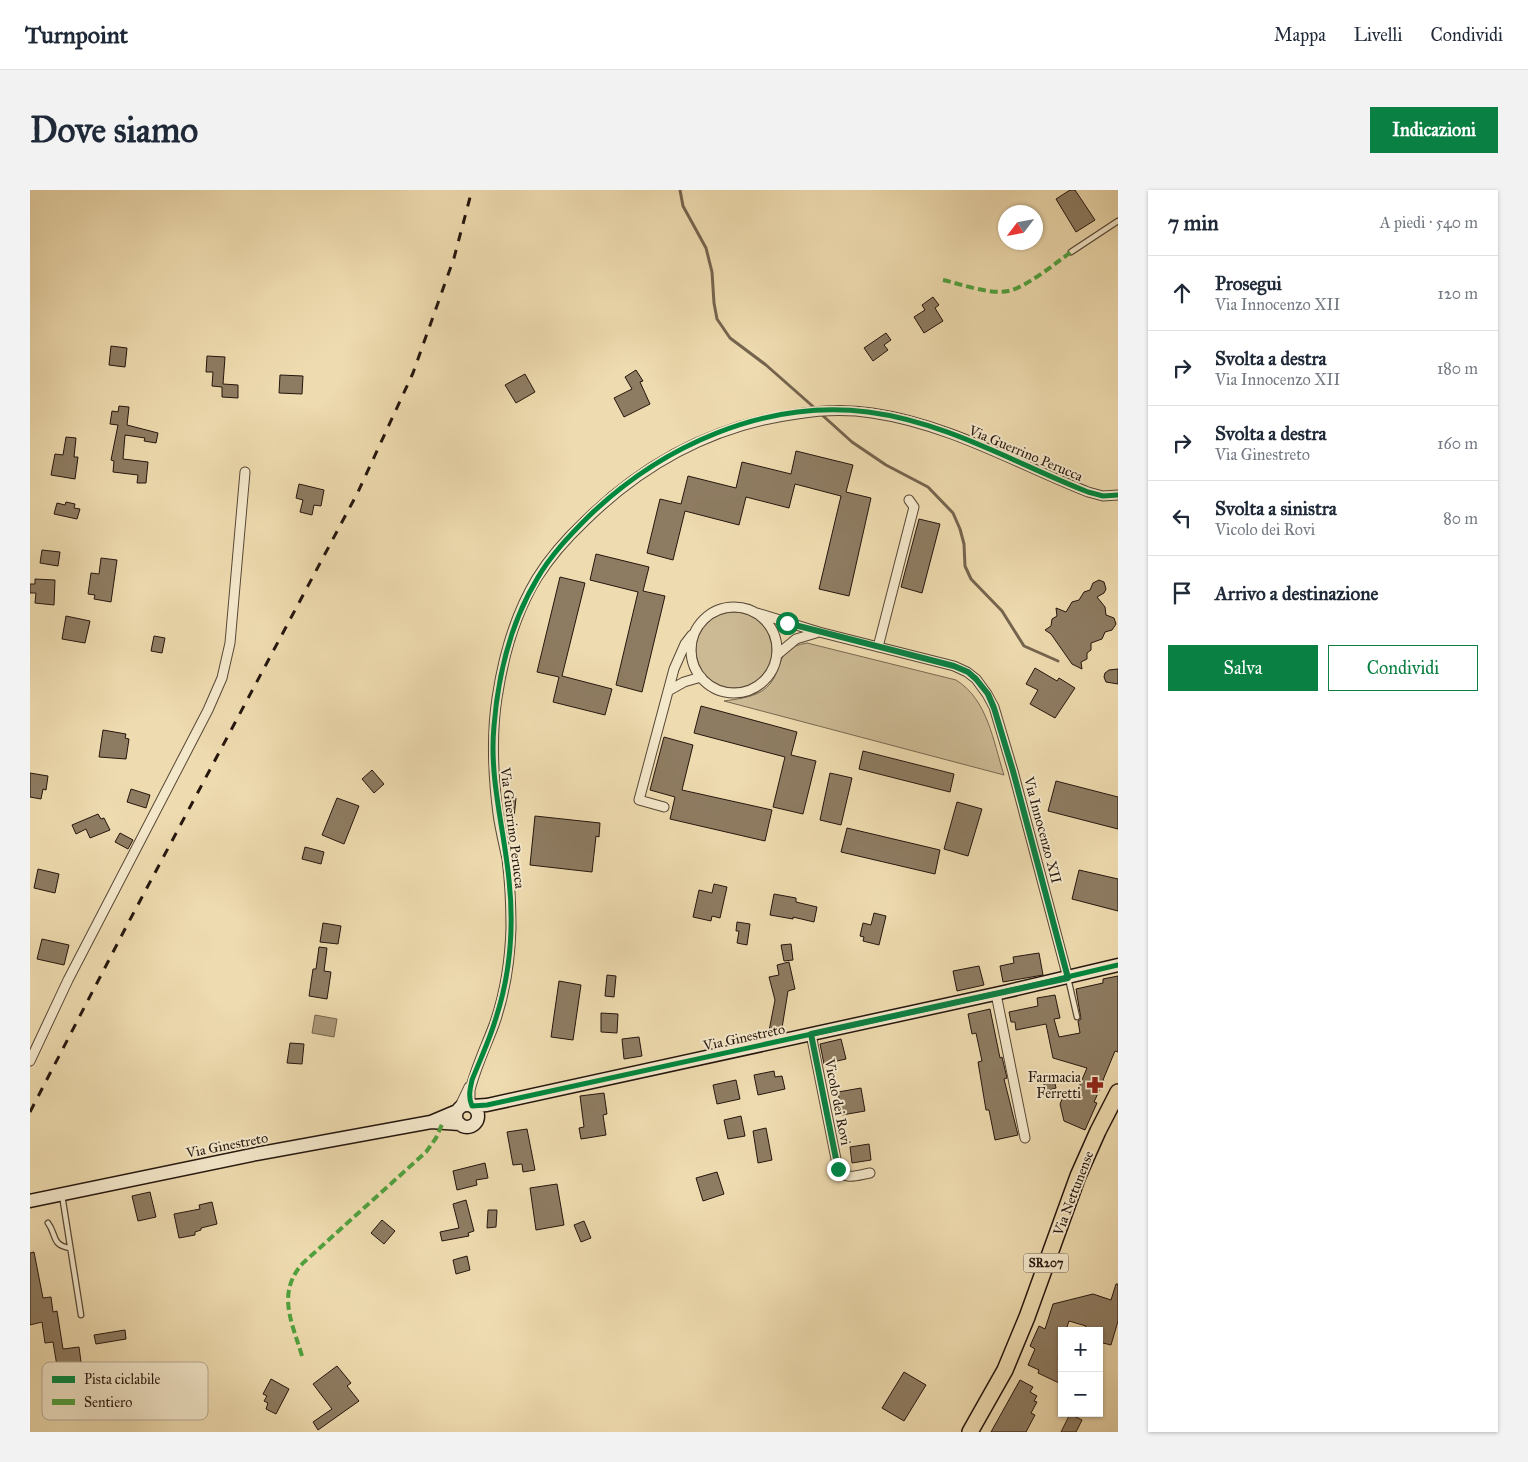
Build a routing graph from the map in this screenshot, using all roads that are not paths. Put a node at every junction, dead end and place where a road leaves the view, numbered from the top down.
1 (1118, 221) edge
2 (1071, 252) dead end
3 (245, 472) dead end
4 (1118, 495) edge
5 (910, 500) dead end
6 (756, 613) junction
7 (696, 630) junction
8 (819, 632) junction
9 (878, 647) junction
10 (778, 654) junction
11 (701, 677) junction
12 (668, 691) junction
13 (664, 807) dead end
14 (1118, 965) edge
15 (1068, 978) junction
16 (996, 994) junction
17 (1077, 1018) dead end
18 (811, 1034) junction
19 (30, 1061) edge
20 (472, 1080) junction
21 (1118, 1092) edge
22 (492, 1104) junction
23 (472, 1106) junction
24 (458, 1109) junction
25 (478, 1118) junction
26 (431, 1122) junction
27 (460, 1124) junction
28 (1025, 1138) dead end
29 (870, 1173) dead end
30 (62, 1194) junction
31 (30, 1201) edge
32 (48, 1223) dead end
33 (70, 1248) junction
34 (81, 1315) dead end
35 (975, 1430) edge

1 - 2 lane
3 - 19 street
4 - 20 street, Via Guerrino Perucca
5 - 9 street
6 - 7 street, Via Innocenzo XII
6 - 8 street, Via Innocenzo XII
6 - 10 street
7 - 11 street
7 - 12 street, Via Innocenzo XII
8 - 9 street, Via Innocenzo XII
8 - 10 street
9 - 15 street, Via Innocenzo XII
10 - 11 street
11 - 12 street
12 - 13 street, Via Innocenzo XII
14 - 15 street, Via Ginestreto
15 - 16 street, Via Ginestreto
15 - 17 lane
16 - 18 street, Via Ginestreto
16 - 28 street
18 - 22 street, Via Ginestreto
18 - 29 street, Vicolo dei Rovi
20 - 23 street, Via Guerrino Perucca
20 - 24 street, Via Guerrino Perucca
21 - 35 main road, Via Nettunense / SR207
22 - 23 street, Via Ginestreto
22 - 25 street
23 - 24 street
23 - 25 street
24 - 26 street, Via Ginestreto
24 - 27 street
25 - 27 street
26 - 27 street, Via Ginestreto
26 - 30 street, Via Ginestreto
30 - 31 street, Via Ginestreto
30 - 33 lane
32 - 33 lane
33 - 34 lane

